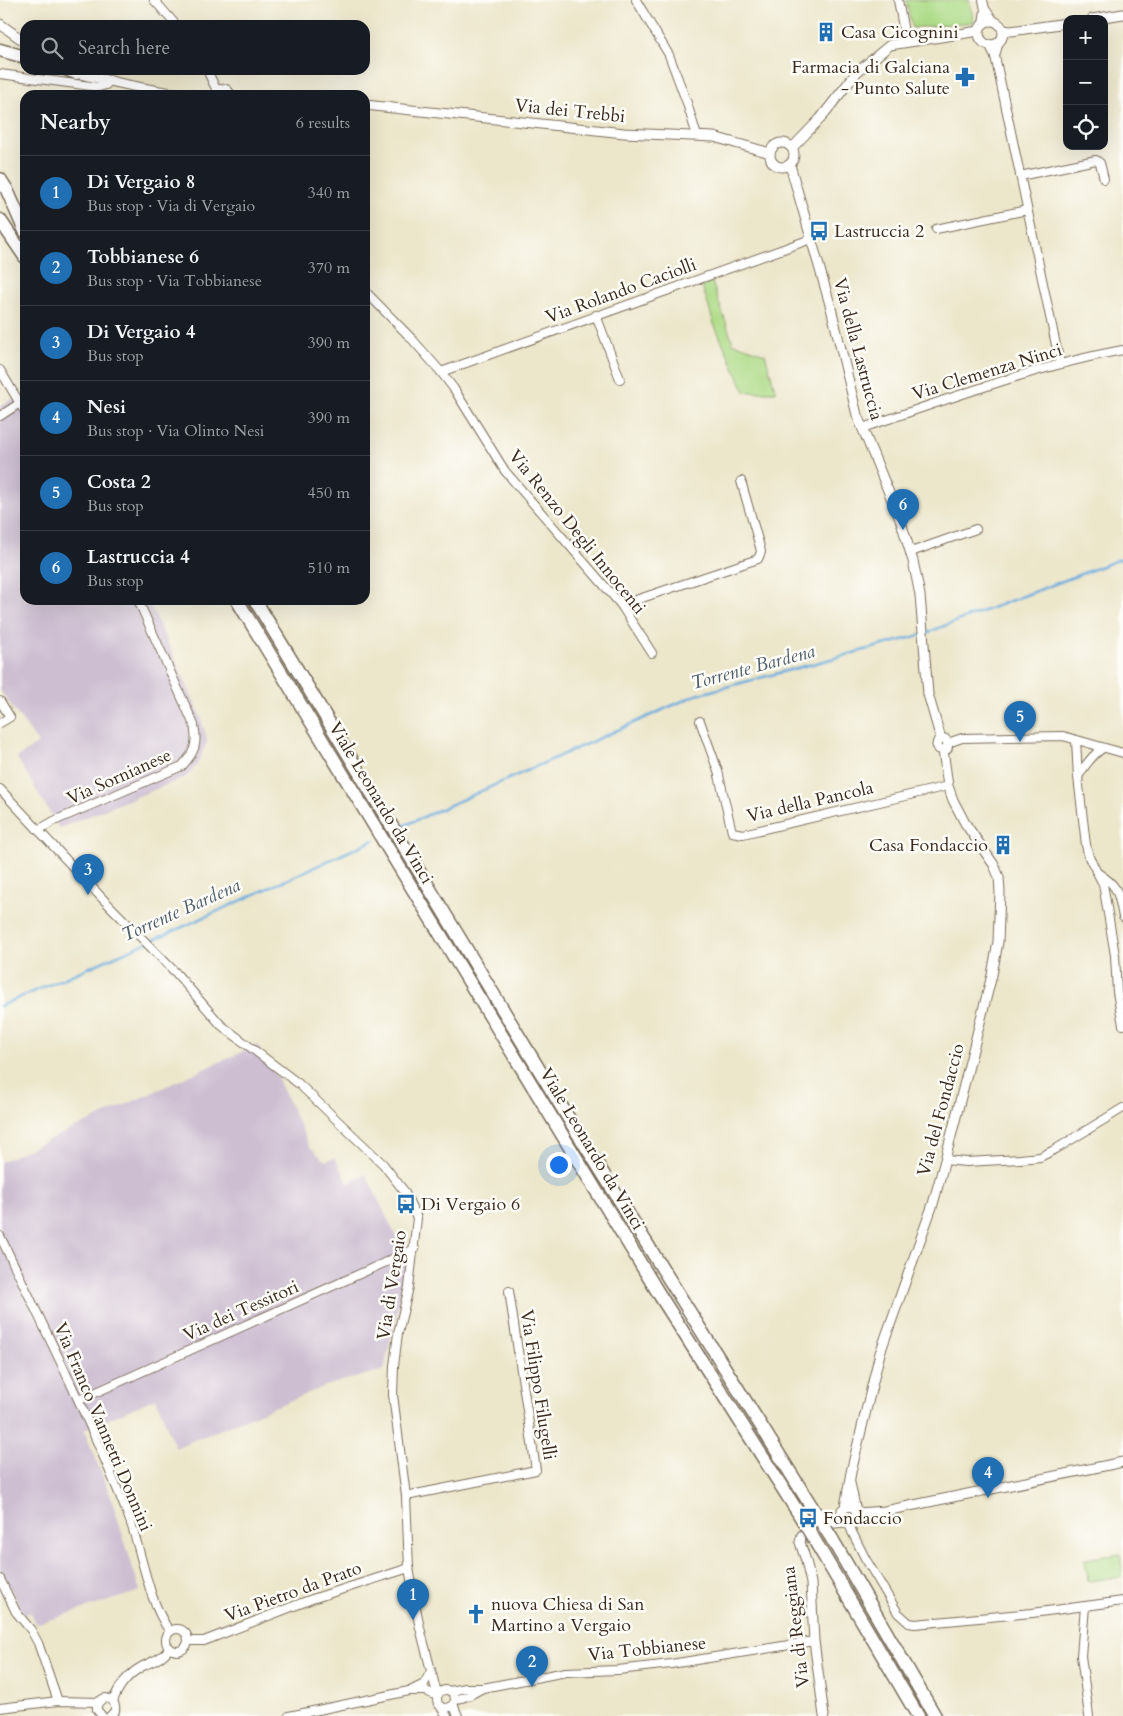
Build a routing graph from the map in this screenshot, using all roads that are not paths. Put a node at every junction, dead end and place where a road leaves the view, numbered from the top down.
1 (154, 0) edge
2 (636, 0) edge
3 (898, 0) edge
4 (983, 0) edge
5 (985, 9) junction
6 (1123, 14) edge
7 (1108, 16) edge
8 (172, 20) edge
9 (994, 21) junction
10 (1063, 23) edge
11 (0, 24) edge
12 (978, 31) junction
13 (1004, 35) junction
14 (20, 38) edge
15 (906, 43) junction
16 (989, 44) junction
17 (0, 50) edge
18 (20, 56) edge
19 (995, 56) junction
20 (0, 74) edge
21 (89, 75) edge
22 (209, 75) edge
23 (110, 80) junction
24 (137, 90) edge
25 (215, 90) edge
26 (370, 107) edge
27 (697, 136) junction
28 (792, 148) junction
29 (770, 153) junction
30 (790, 165) junction
31 (1020, 176) junction
32 (0, 179) edge
33 (1104, 179) dead end
34 (0, 194) edge
35 (1027, 210) junction
36 (0, 220) edge
37 (20, 220) edge
38 (20, 224) edge
39 (936, 229) dead end
40 (811, 238) junction
41 (20, 250) edge
42 (370, 296) edge
43 (596, 315) junction
44 (1123, 350) edge
45 (1060, 364) junction
46 (0, 370) edge
47 (441, 372) junction
48 (620, 379) dead end
49 (20, 403) joint
50 (0, 416) edge
51 (862, 428) junction
52 (742, 481) dead end
53 (976, 529) dead end
54 (911, 552) junction
55 (621, 604) junction
56 (140, 605) edge
57 (240, 605) edge
58 (258, 605) edge
59 (652, 653) dead end
60 (923, 654) joint
61 (0, 701) edge
62 (700, 721) dead end
63 (0, 723) edge
64 (1076, 740) junction
65 (944, 744) junction
66 (1103, 748) junction
67 (1123, 753) edge
68 (1078, 777) junction
69 (948, 786) junction
70 (0, 789) edge
71 (38, 830) junction
72 (1098, 873) junction
73 (1104, 894) junction
74 (1118, 894) junction
75 (1123, 917) edge
76 (1123, 1025) edge
77 (1123, 1108) edge
78 (945, 1160) junction
79 (0, 1236) edge
80 (415, 1249) junction
81 (509, 1291) dead end
82 (79, 1400) junction
83 (1123, 1462) edge
84 (406, 1496) junction
85 (850, 1515) junction
86 (409, 1568) junction
87 (0, 1579) edge
88 (1123, 1601) edge
89 (1085, 1606) junction
90 (170, 1632) junction
91 (188, 1640) junction
92 (814, 1642) junction
93 (170, 1648) junction
94 (431, 1671) junction
95 (483, 1688) junction
96 (409, 1691) junction
97 (450, 1691) junction
98 (438, 1695) junction
99 (113, 1701) junction
100 (58, 1702) junction
101 (99, 1702) junction
102 (454, 1702) junction
103 (442, 1707) junction
104 (0, 1708) edge
105 (102, 1716) edge
106 (110, 1716) edge
107 (289, 1716) edge
108 (448, 1716) edge
109 (458, 1716) edge
110 (824, 1716) edge
111 (918, 1716) edge
112 (935, 1716) edge
113 (1089, 1716) edge

1 - 8 street
2 - 27 street
3 - 15 street
4 - 5 street
5 - 9 street
5 - 12 street
6 - 7 street
9 - 12 street
9 - 13 street
10 - 13 street
11 - 14 street
12 - 15 street
12 - 16 street
13 - 16 street
13 - 19 street
15 - 28 street
16 - 19 street
17 - 18 highway
19 - 31 street
20 - 23 street
21 - 23 street
22 - 25 street
23 - 24 street
26 - 27 street, Via dei Trebbi
27 - 29 street, Via dei Trebbi
28 - 29 street
28 - 30 street
29 - 30 street
30 - 40 street, Via della Lastruccia
31 - 33 street
31 - 35 street
32 - 37 highway
34 - 38 highway
35 - 39 street
35 - 45 street
36 - 41 highway
40 - 43 street, Via Rolando Caciolli
40 - 51 street, Via della Lastruccia
42 - 47 street, Via Renzo Degli Innocenti
43 - 47 street, Via Rolando Caciolli
43 - 48 street
44 - 45 street, Via Clemenza Ninci
45 - 51 street, Via Clemenza Ninci
46 - 49 street
47 - 55 street, Via Renzo Degli Innocenti
49 - 50 street
51 - 54 street, Via della Lastruccia
52 - 55 street
53 - 54 street
54 - 60 street, Via della Lastruccia
55 - 59 street, Via Renzo Degli Innocenti
56 - 71 street, Via Sornianese
57 - 111 highway, Viale Leonardo da Vinci, bridge
58 - 112 highway, Viale Leonardo da Vinci, bridge
60 - 65 street, Via del Fondaccio
61 - 63 street
62 - 69 street, Via della Pancola
64 - 65 street
64 - 66 street
64 - 68 street
65 - 69 street, Via del Fondaccio
66 - 67 street
66 - 68 street
68 - 72 street
69 - 78 street, Via del Fondaccio
70 - 71 street, Via di Vergaio
71 - 80 street, Via di Vergaio
72 - 73 street
72 - 74 street
73 - 74 street
73 - 76 street
74 - 75 street
77 - 78 street
78 - 85 street, Via del Fondaccio
79 - 82 street, Via Franco Vannetti Donnini
80 - 82 street, Via dei Tessitori
80 - 84 street, Via di Vergaio
81 - 84 street, Via Filippo Filugelli
82 - 90 street, Via Franco Vannetti Donnini
83 - 85 street
84 - 86 street, Via di Vergaio
85 - 89 street
85 - 92 street, Via di Reggiana
86 - 91 street, Via Pietro da Prato
86 - 94 street, Via di Vergaio
87 - 100 street
88 - 89 street
89 - 113 street
90 - 91 street
90 - 93 street
91 - 93 street
92 - 95 street, Via Tobbianese
92 - 110 street, Via di Reggiana
93 - 99 street
94 - 96 street
94 - 98 street, Via di Vergaio
95 - 97 street, Via Tobbianese
95 - 102 street, Via Tobbianese
96 - 98 street
96 - 107 street
97 - 98 street
97 - 102 street
98 - 103 street, Via di Vergaio
99 - 101 street
99 - 106 street
100 - 101 street
100 - 104 street
101 - 105 street
102 - 103 street
102 - 109 street
103 - 108 street, Via di Vergaio

